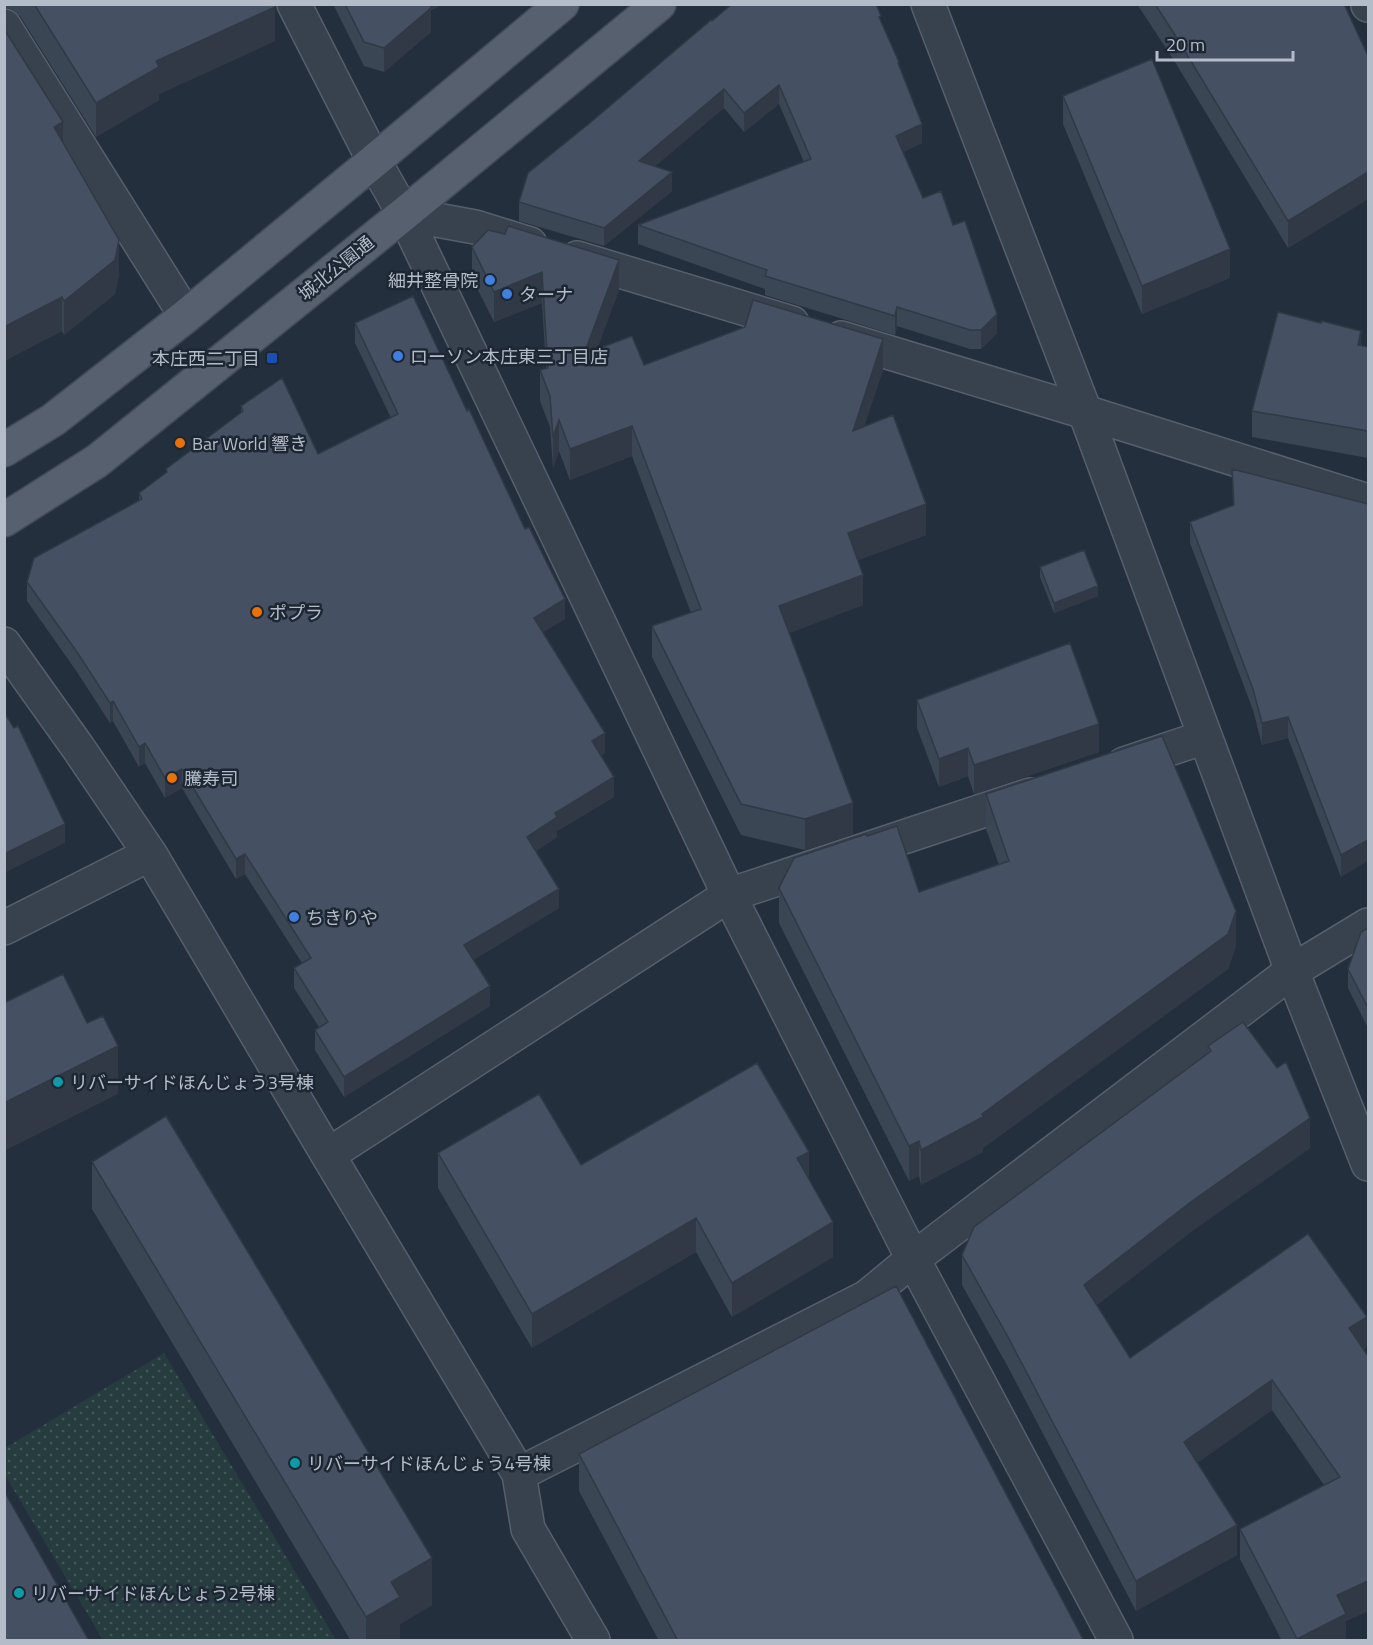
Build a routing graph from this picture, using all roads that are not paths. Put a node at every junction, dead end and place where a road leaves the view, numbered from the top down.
1 (294, 4) edge
2 (562, 4) edge
3 (658, 4) edge
4 (928, 4) edge
5 (4, 26) edge
6 (374, 161) junction
7 (404, 213) junction
8 (186, 316) junction
9 (1085, 412) junction
10 (4, 450) edge
11 (1368, 501) edge
12 (4, 520) edge
13 (4, 644) edge
14 (1205, 737) junction
15 (1092, 774) edge
16 (1058, 786) edge
17 (150, 854) junction
18 (729, 895) junction
19 (1368, 926) edge
20 (4, 928) edge
21 (1292, 971) junction
22 (328, 1155) junction
23 (1368, 1164) edge
24 (913, 1258) junction
25 (519, 1474) junction
26 (593, 1641) edge
27 (1116, 1641) edge

1 - 6 street
2 - 6 main road
3 - 7 main road, 城北公園通
4 - 9 street
5 - 8 street
6 - 7 street
6 - 8 main road
7 - 9 street
7 - 12 main road, 城北公園通
7 - 18 street
8 - 10 main road
9 - 11 street
9 - 14 street
13 - 17 street
14 - 15 street
14 - 21 street
16 - 18 street
17 - 20 street
17 - 22 street
18 - 22 street
18 - 24 street
19 - 21 street
21 - 23 street
21 - 24 street
22 - 25 street
24 - 25 street
24 - 27 street
25 - 26 street

